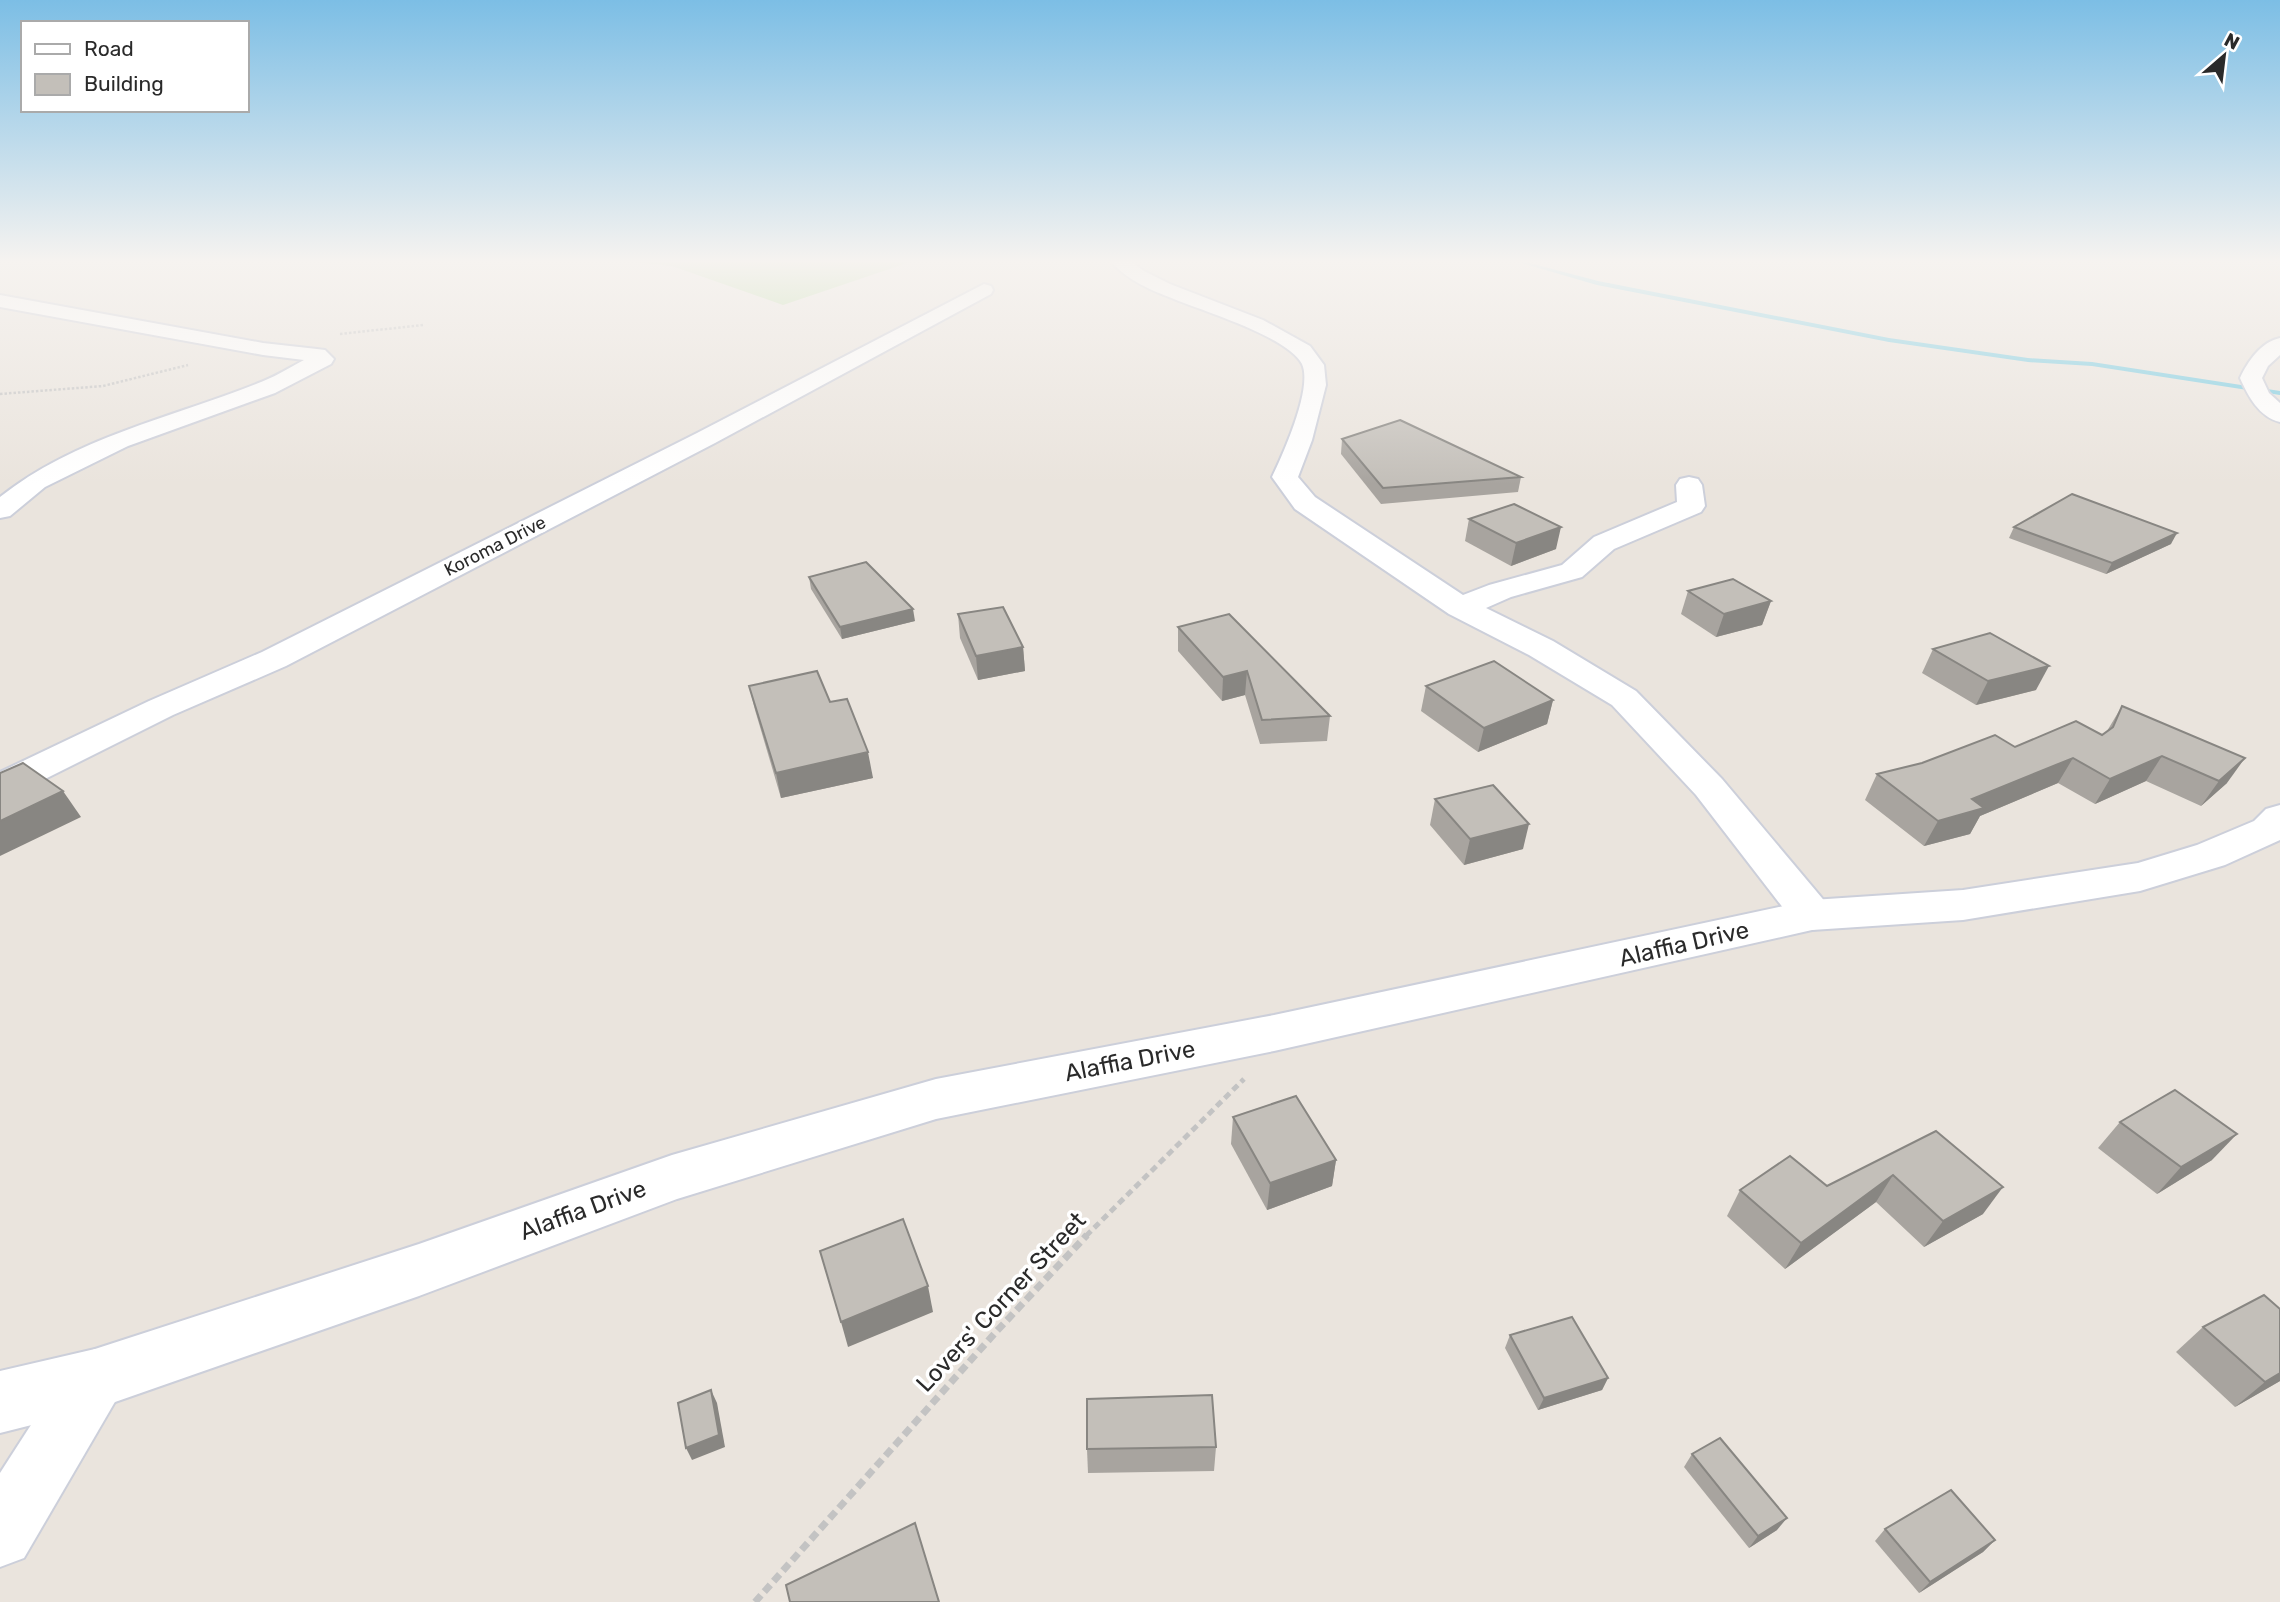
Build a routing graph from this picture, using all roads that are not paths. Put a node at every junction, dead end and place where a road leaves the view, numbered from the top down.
1 (185, 335) edge
2 (900, 335) edge
3 (1281, 335) edge
4 (2280, 344) edge
5 (2280, 415) edge
6 (1689, 485) dead end
7 (0, 510) edge
8 (1460, 607) junction
9 (0, 788) edge
10 (2280, 818) edge
11 (1812, 915) junction
12 (95, 1379) junction
13 (0, 1402) edge
14 (0, 1534) edge

1 - 7 street
2 - 9 street, Koroma Drive
3 - 8 street
4 - 5 street
6 - 8 street
8 - 11 street
10 - 11 street, Alaffia Drive
11 - 12 street, Alaffia Drive
12 - 13 street, Alaffia Drive
12 - 14 street

